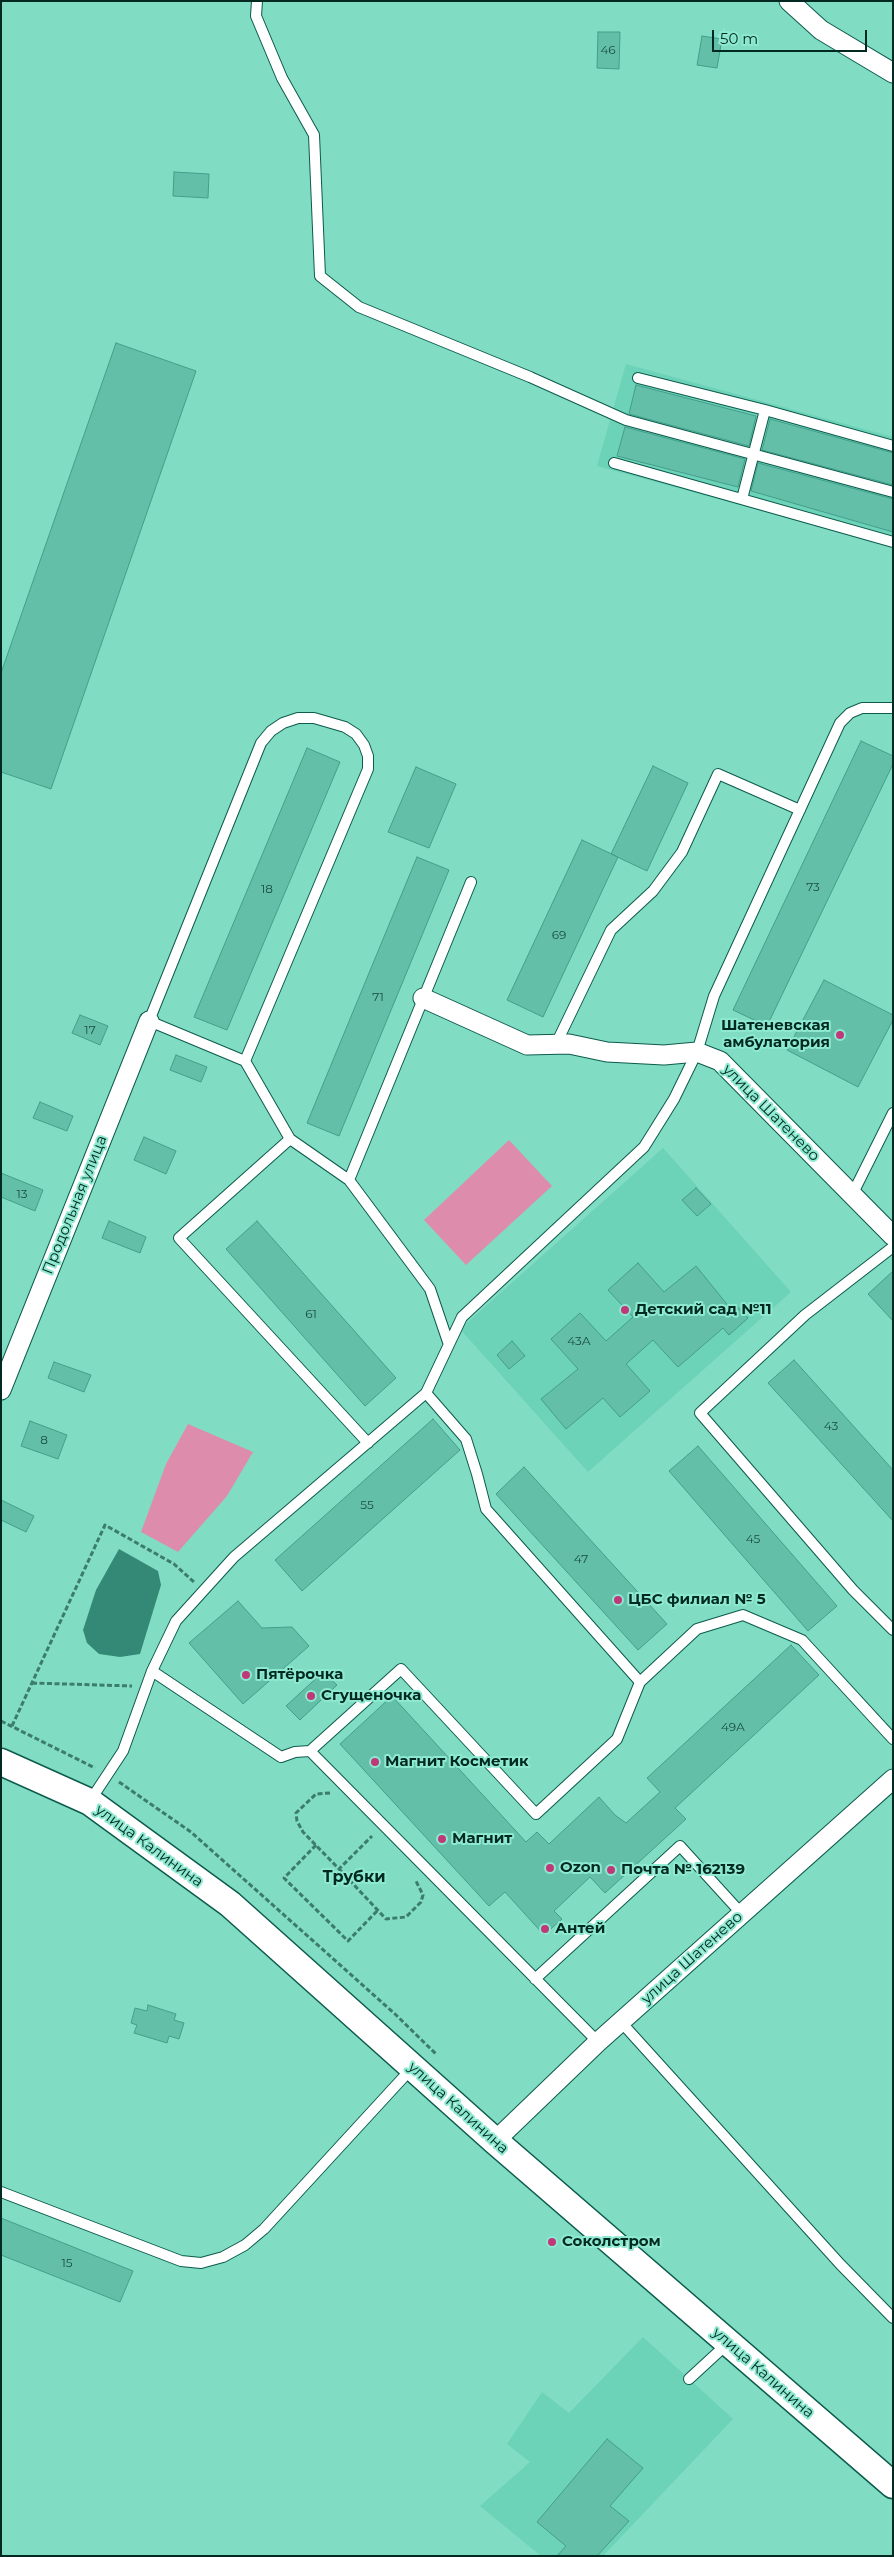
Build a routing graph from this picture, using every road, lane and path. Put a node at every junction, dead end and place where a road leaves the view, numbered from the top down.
1 (257, 1) edge
2 (789, 1) edge
3 (893, 72) edge
4 (638, 378) dead end
5 (765, 410) junction
6 (893, 446) edge
7 (754, 453) junction
8 (614, 464) dead end
9 (893, 492) edge
10 (742, 499) junction
11 (893, 542) edge
12 (893, 708) edge
13 (800, 810) junction
14 (471, 882) dead end
15 (423, 998) junction
16 (149, 1020) junction
17 (556, 1044) junction
18 (697, 1052) junction
19 (245, 1061) junction
20 (893, 1113) edge
21 (290, 1139) junction
22 (349, 1180) junction
23 (852, 1194) junction
24 (893, 1236) edge
25 (893, 1247) edge
26 (448, 1342) junction
27 (1, 1390) edge
28 (426, 1393) junction
29 (368, 1443) junction
30 (204, 1591) junction
31 (893, 1630) edge
32 (152, 1671) junction
33 (640, 1682) junction
34 (32, 1683) junction
35 (146, 1686) junction
36 (12, 1726) dead end
37 (893, 1739) edge
38 (310, 1751) junction
39 (1, 1762) edge
40 (893, 1779) edge
41 (337, 1800) dead end
42 (90, 1802) junction
43 (383, 1824) junction
44 (365, 1828) dead end
45 (372, 1836) junction
46 (378, 1842) dead end
47 (316, 1845) junction
48 (339, 1869) junction
49 (409, 1874) dead end
50 (378, 1910) junction
51 (741, 1913) junction
52 (535, 1979) junction
53 (621, 2022) junction
54 (598, 2042) junction
55 (413, 2068) junction
56 (495, 2141) junction
57 (1, 2192) edge
58 (893, 2318) edge
59 (728, 2342) junction
60 (689, 2379) dead end
61 (893, 2485) edge

1 - 7 lane
2 - 3 street
4 - 5 lane
5 - 6 lane
5 - 7 lane
7 - 9 lane
7 - 10 lane
8 - 10 lane
10 - 11 lane
12 - 13 lane
13 - 17 lane
13 - 18 lane
14 - 15 lane
15 - 17 street, улица Шатенево
15 - 22 lane
16 - 19 lane
16 - 19 lane
16 - 27 street, Продольная улица
17 - 18 street, улица Шатенево
18 - 23 street, улица Шатенево
18 - 26 lane
19 - 21 lane
20 - 23 lane
21 - 22 lane
21 - 29 lane
22 - 26 lane
23 - 24 street, улица Шатенево
25 - 31 lane
26 - 28 lane
28 - 29 lane
28 - 33 lane
29 - 30 lane
30 - 32 lane
30 - 34 path
32 - 35 lane
32 - 38 lane
33 - 37 lane
33 - 38 lane
34 - 35 path
34 - 36 path
35 - 42 lane
38 - 43 lane
39 - 42 main road, улица Калинина
40 - 51 street, улица Шатенево
41 - 47 path
42 - 55 main road, улица Калинина
43 - 45 path
43 - 52 lane
44 - 45 path
45 - 46 path
45 - 48 path
47 - 48 path
47 - 50 path
48 - 50 path
49 - 50 path
51 - 52 lane
51 - 53 street, улица Шатенево
52 - 54 lane
53 - 54 street, улица Шатенево
53 - 58 lane
54 - 56 street, улица Шатенево
55 - 56 main road, улица Калинина
55 - 57 lane
56 - 59 main road, улица Калинина
59 - 60 lane
59 - 61 main road, улица Калинина

